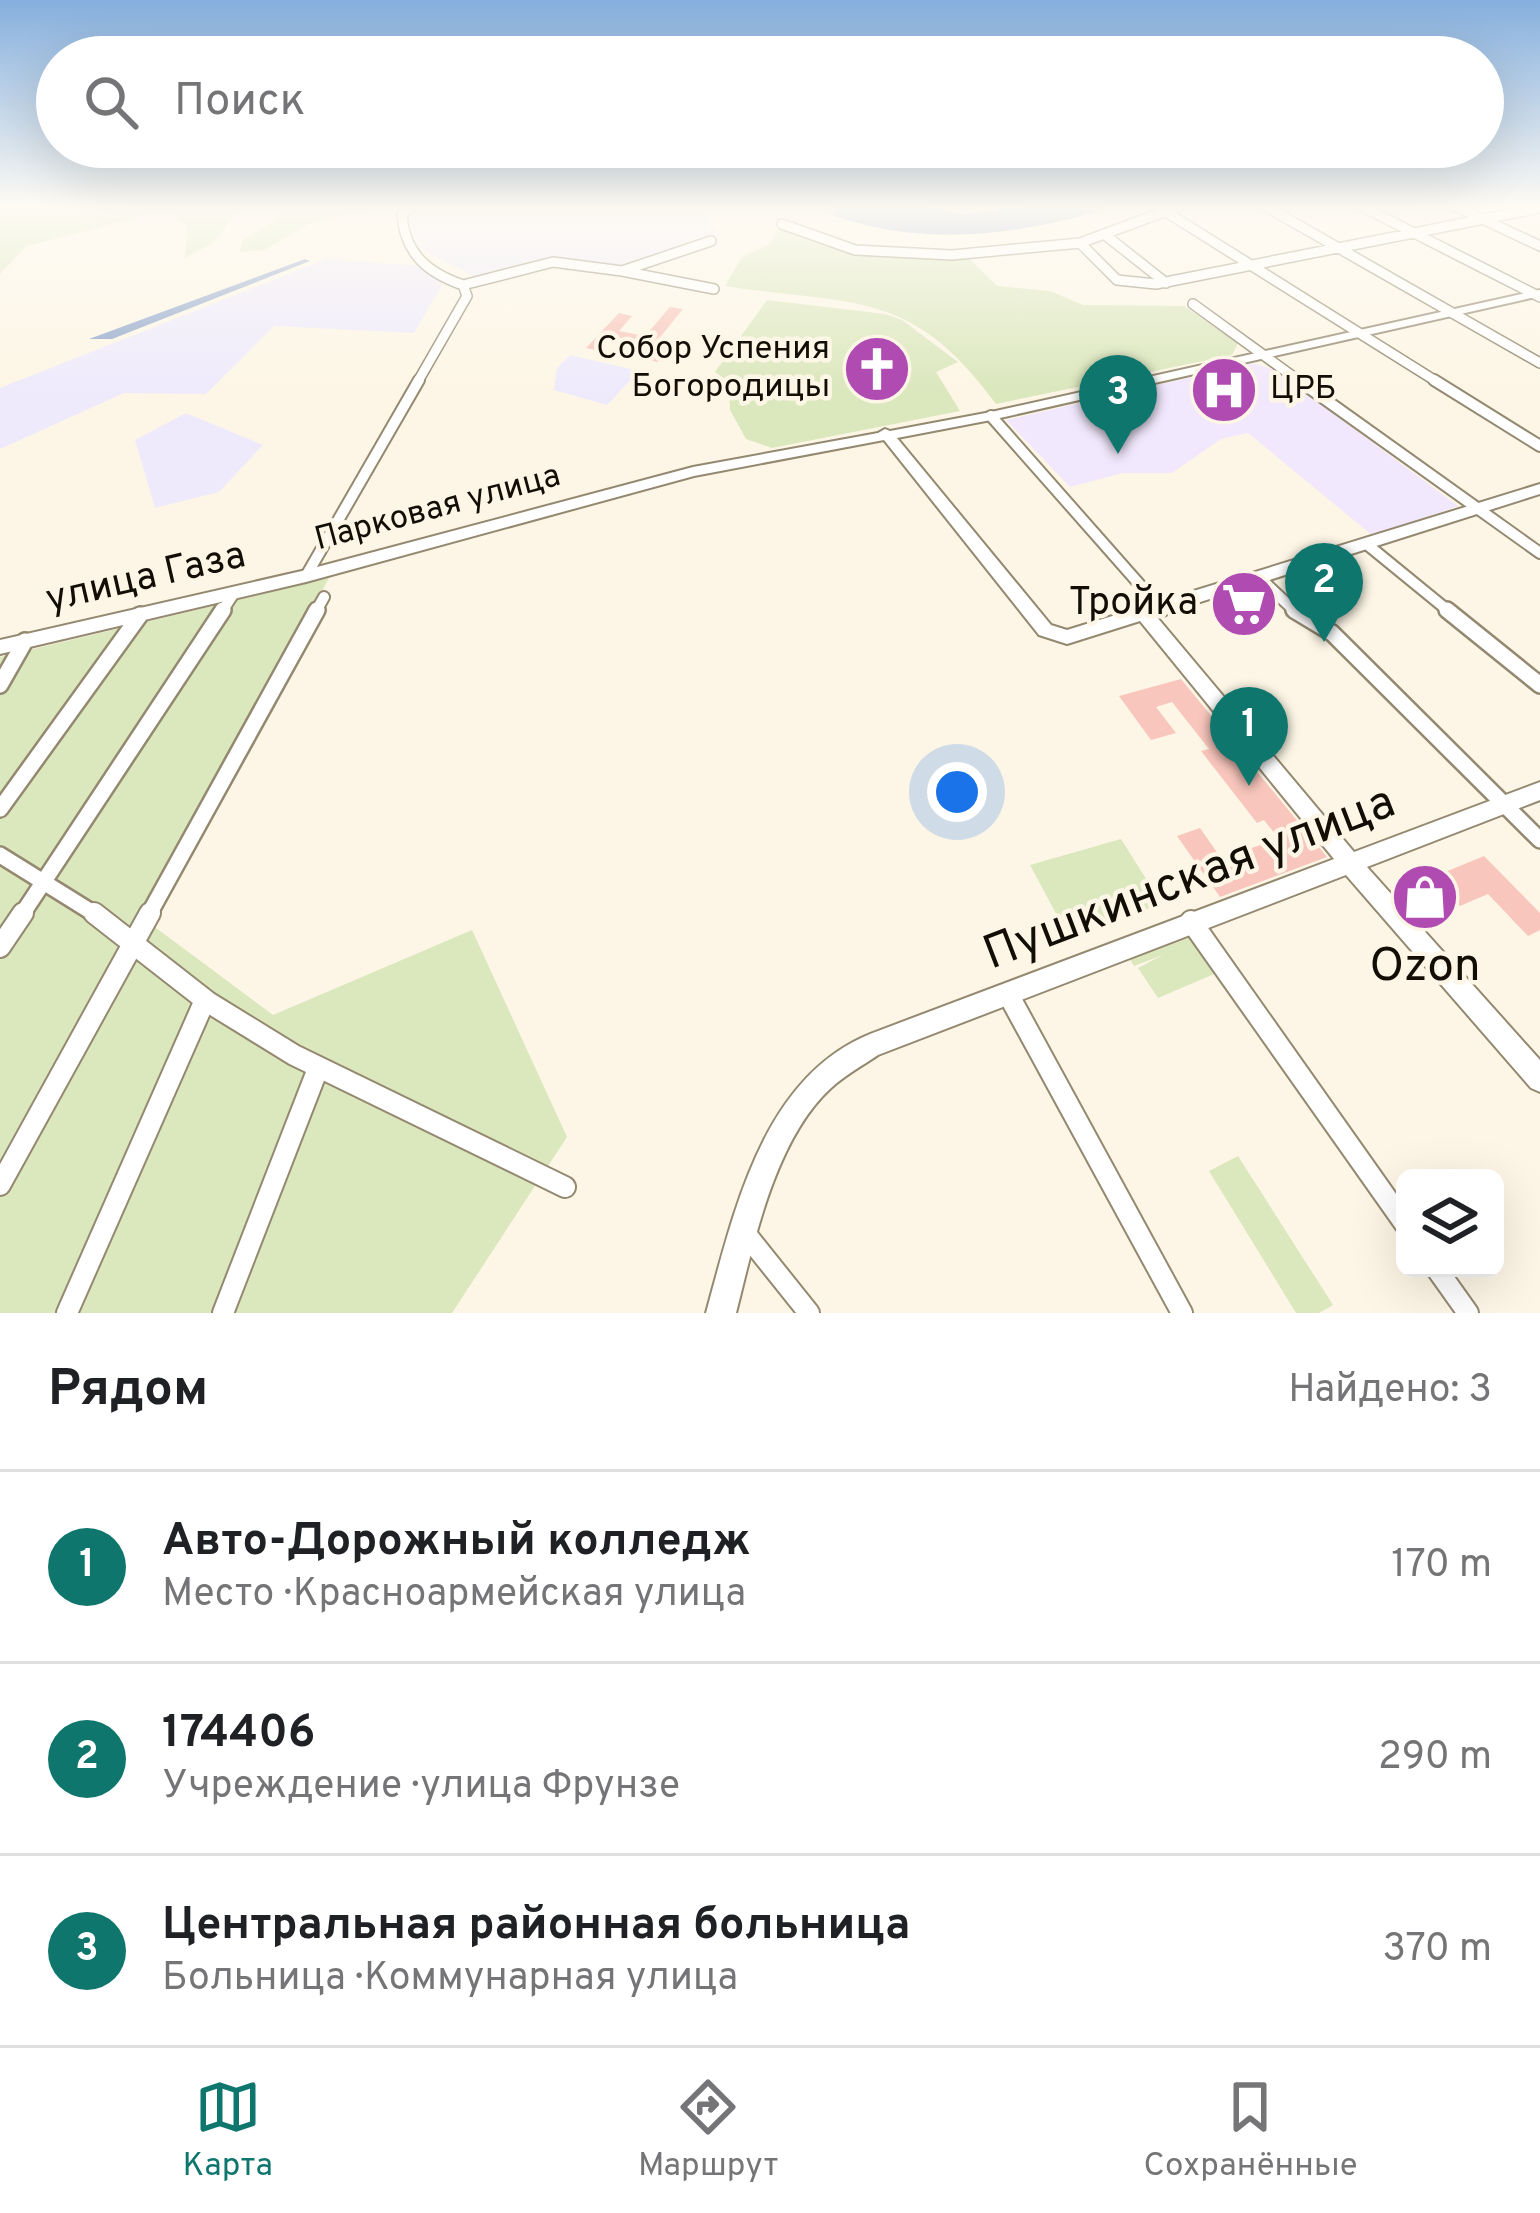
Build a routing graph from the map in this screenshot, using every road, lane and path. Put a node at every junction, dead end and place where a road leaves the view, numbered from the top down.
1 (425, 267) edge
2 (522, 267) edge
3 (593, 267) edge
4 (633, 267) edge
5 (1103, 267) edge
6 (1142, 267) edge
7 (1238, 267) edge
8 (1253, 267) edge
9 (1373, 267) edge
10 (1483, 267) edge
11 (622, 271) junction
12 (1161, 284) junction
13 (714, 289) dead end
14 (465, 290) junction
15 (1538, 295) edge
16 (1193, 304) dead end
17 (1451, 313) junction
18 (1358, 333) junction
19 (1264, 355) junction
20 (1540, 363) edge
21 (991, 416) junction
22 (885, 434) junction
23 (1540, 446) edge
24 (1540, 489) edge
25 (1481, 510) junction
26 (1369, 546) junction
27 (1540, 553) edge
28 (307, 576) junction
29 (1262, 580) junction
30 (234, 593) junction
31 (323, 597) dead end
32 (1154, 613) junction
33 (140, 615) junction
34 (25, 641) junction
35 (0, 647) edge
36 (0, 685) edge
37 (1540, 685) edge
38 (1540, 791) edge
39 (1504, 805) junction
40 (0, 809) edge
41 (1540, 840) edge
42 (0, 855) edge
43 (1352, 865) junction
44 (47, 875) junction
45 (1191, 921) junction
46 (136, 945) junction
47 (0, 947) edge
48 (1008, 994) junction
49 (205, 1000) junction
50 (317, 1071) junction
51 (1540, 1079) edge
52 (0, 1185) edge
53 (566, 1187) dead end
54 (1396, 1211) edge
55 (743, 1231) junction
56 (1442, 1277) edge
57 (67, 1313) edge
58 (223, 1313) edge
59 (721, 1313) edge
60 (809, 1313) edge
61 (1182, 1313) edge
62 (1468, 1313) edge

1 - 14 street
2 - 14 street
3 - 11 street
4 - 11 street
5 - 12 street
6 - 12 street
7 - 12 street
8 - 18 street
9 - 17 street
10 - 15 street
11 - 13 street
14 - 28 street, Парковая улица
15 - 17 main road, Парковая улица
16 - 19 street
17 - 18 main road, Парковая улица
17 - 20 street
18 - 19 main road, Парковая улица
18 - 23 street
19 - 21 main road, Парковая улица
19 - 25 street
21 - 22 main road, Парковая улица
21 - 32 street
22 - 28 main road, Парковая улица
22 - 32 main road
24 - 25 main road
25 - 26 main road
25 - 27 street
26 - 29 main road
26 - 37 street
28 - 30 main road, улица Газа
29 - 32 main road
29 - 39 street
30 - 33 main road, улица Газа
30 - 44 street
31 - 46 street
32 - 43 main road
33 - 34 main road, улица Газа
33 - 40 street
34 - 35 main road, улица Газа
34 - 36 street
38 - 39 main road, Пушкинская улица
39 - 41 street
39 - 43 main road, Пушкинская улица
42 - 44 street
43 - 45 main road, Пушкинская улица
43 - 51 main road
44 - 46 street
44 - 47 street
45 - 48 main road, Пушкинская улица
45 - 54 street
46 - 49 street
46 - 52 street
48 - 55 main road, Пушкинская улица
48 - 61 street
49 - 50 street
49 - 57 street
50 - 53 street
50 - 58 street
55 - 59 main road, Пушкинская улица
55 - 60 street
56 - 62 street

